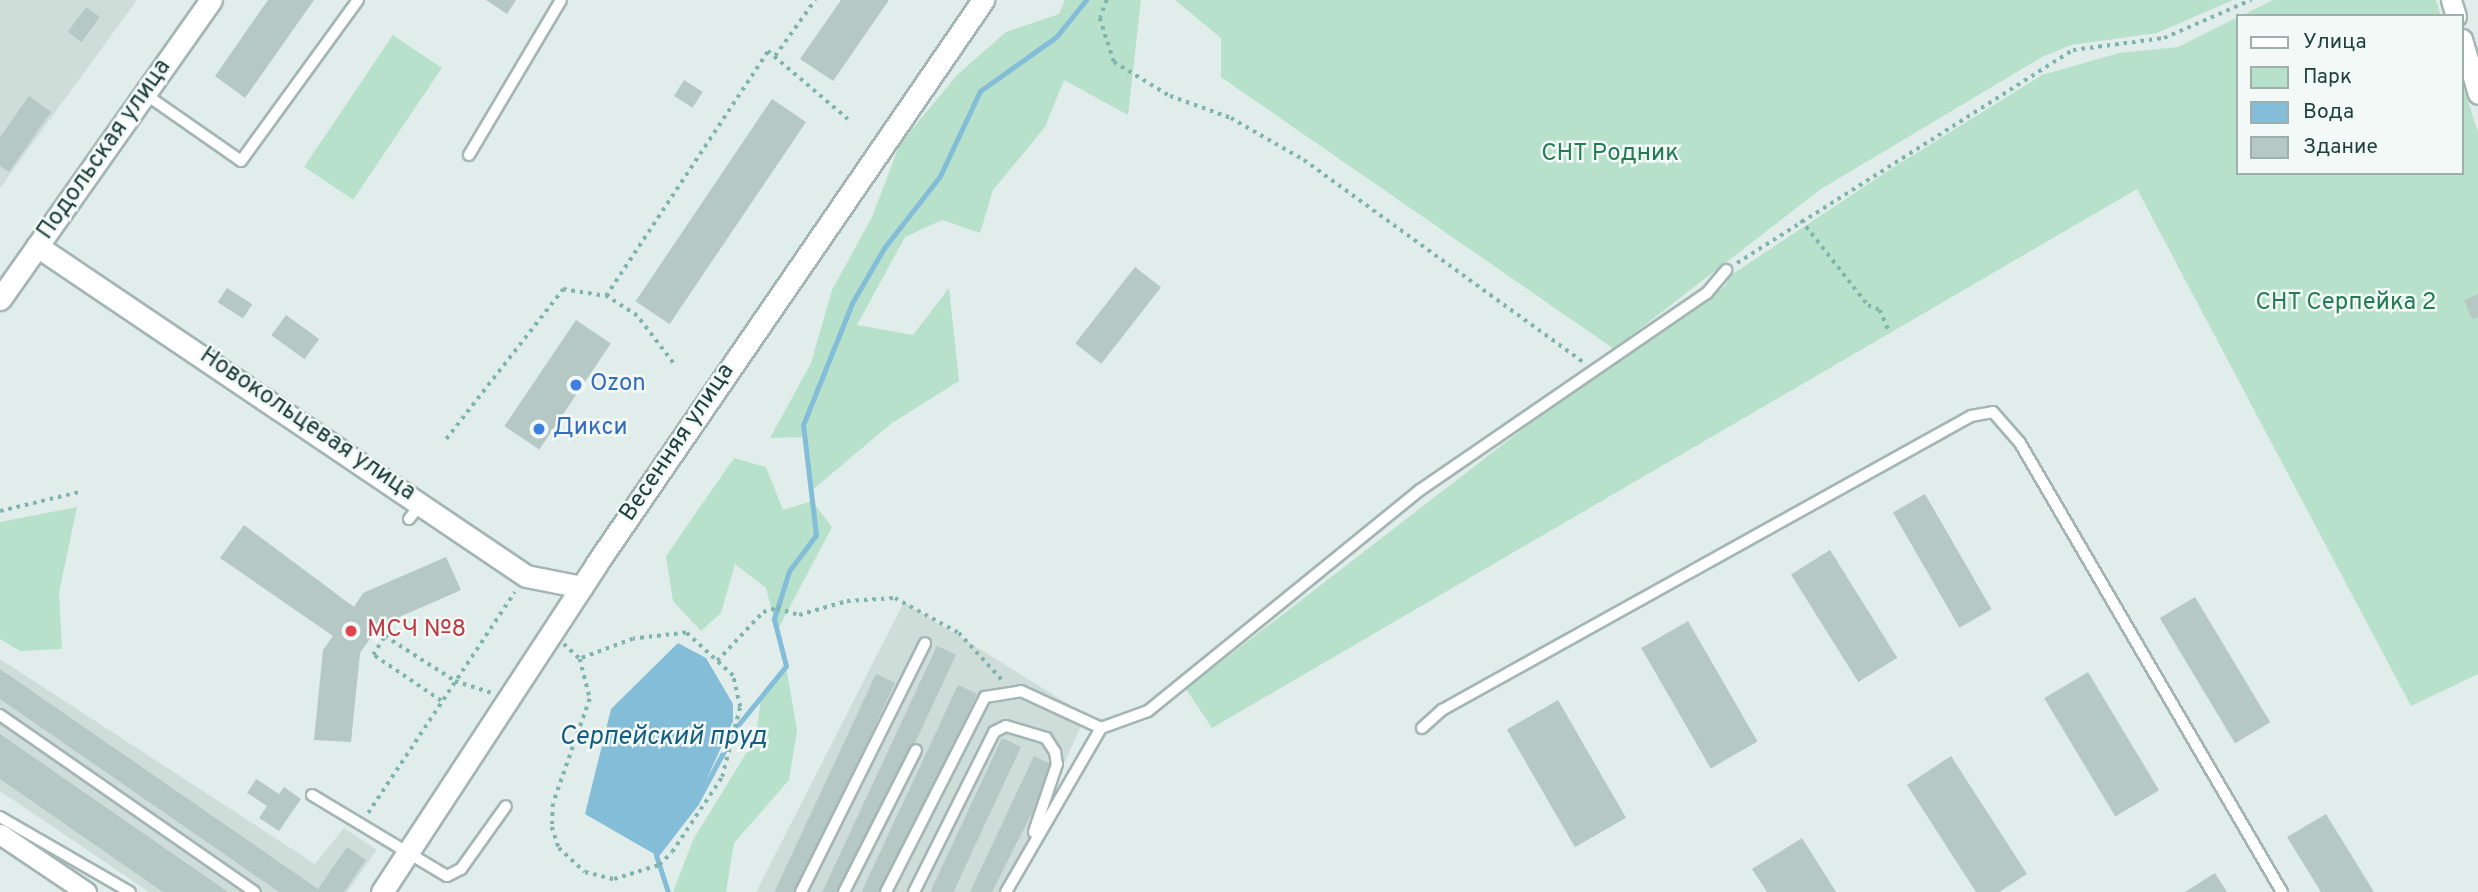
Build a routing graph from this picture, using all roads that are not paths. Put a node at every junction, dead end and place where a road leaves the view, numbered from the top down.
1 (211, 0) edge
2 (358, 0) edge
3 (561, 0) edge
4 (983, 0) edge
5 (2464, 46) edge
6 (145, 94) junction
7 (2478, 94) edge
8 (468, 155) dead end
9 (37, 246) junction
10 (1727, 270) road end
11 (0, 299) edge
12 (422, 502) junction
13 (409, 519) dead end
14 (582, 587) junction
15 (925, 643) dead end
16 (0, 715) edge
17 (1101, 727) junction
18 (1422, 728) dead end
19 (916, 750) dead end
20 (312, 795) dead end
21 (506, 806) dead end
22 (0, 817) edge
23 (0, 834) edge
24 (1032, 838) junction
25 (411, 853) junction
26 (86, 892) edge
27 (130, 892) edge
28 (254, 892) edge
29 (382, 892) edge
30 (801, 892) edge
31 (844, 892) edge
32 (886, 892) edge
33 (914, 892) edge
34 (1006, 892) edge
35 (2282, 892) edge

1 - 6 street, Подольская улица
2 - 6 lane
3 - 8 lane
4 - 14 street, Весенняя улица
5 - 7 street
6 - 9 street, Подольская улица
9 - 11 street, Подольская улица
9 - 12 street, Новокольцевая улица
10 - 17 lane
12 - 13 lane
12 - 14 street, Новокольцевая улица
14 - 25 street, Весенняя улица
15 - 30 lane
16 - 28 lane
17 - 24 lane
17 - 32 lane
18 - 35 lane
19 - 31 lane
20 - 25 lane
21 - 25 lane
22 - 27 lane
23 - 26 street
24 - 33 lane
24 - 34 lane
25 - 29 street, Весенняя улица

